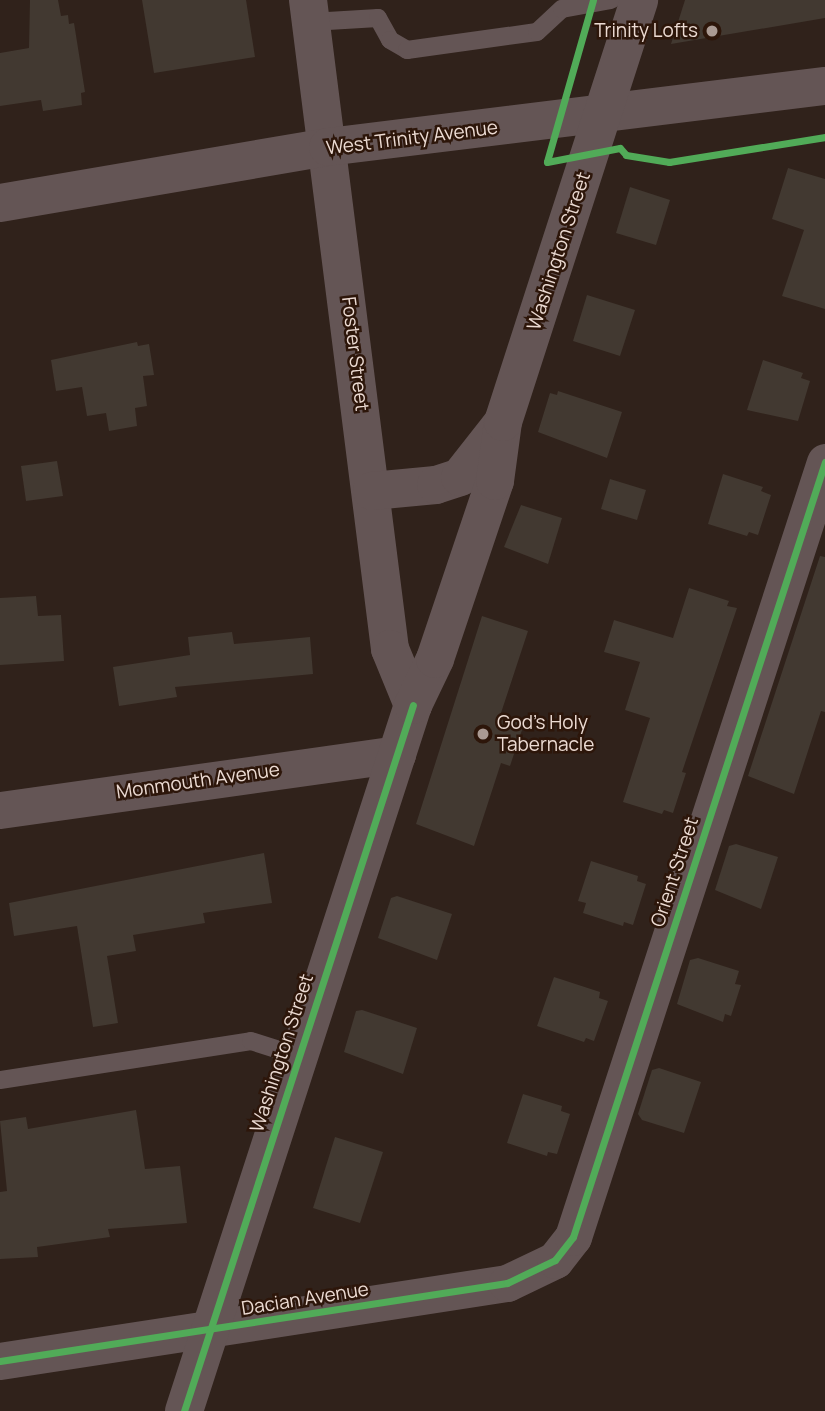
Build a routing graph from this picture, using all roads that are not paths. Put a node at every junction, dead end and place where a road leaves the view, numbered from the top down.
1 (611, 0) edge
2 (639, 0) edge
3 (310, 11) edge
4 (825, 86) edge
5 (602, 116) junction
6 (328, 147) junction
7 (0, 203) edge
8 (503, 422) junction
9 (825, 462) edge
10 (372, 491) junction
11 (413, 705) junction
12 (397, 754) junction
13 (0, 810) edge
14 (298, 1056) junction
15 (0, 1080) edge
16 (531, 1275) joint
17 (210, 1329) junction
18 (0, 1361) edge
19 (184, 1411) edge

1 - 3 lane
2 - 5 street, Washington Street
3 - 6 street, Foster Street
4 - 5 street, West Trinity Avenue
5 - 6 street, West Trinity Avenue
5 - 8 street, Washington Street
6 - 7 street, West Trinity Avenue
6 - 10 street, Foster Street
8 - 10 street, Washington Street
8 - 11 street, Washington Street
9 - 16 street, Orient Street
10 - 11 street, Foster Street
11 - 12 street, Washington Street
12 - 13 street, Monmouth Avenue
12 - 14 street, Washington Street
14 - 15 lane
14 - 17 street, Washington Street
16 - 17 street, Dacian Avenue
17 - 18 street, Dacian Avenue
17 - 19 street, Washington Street

